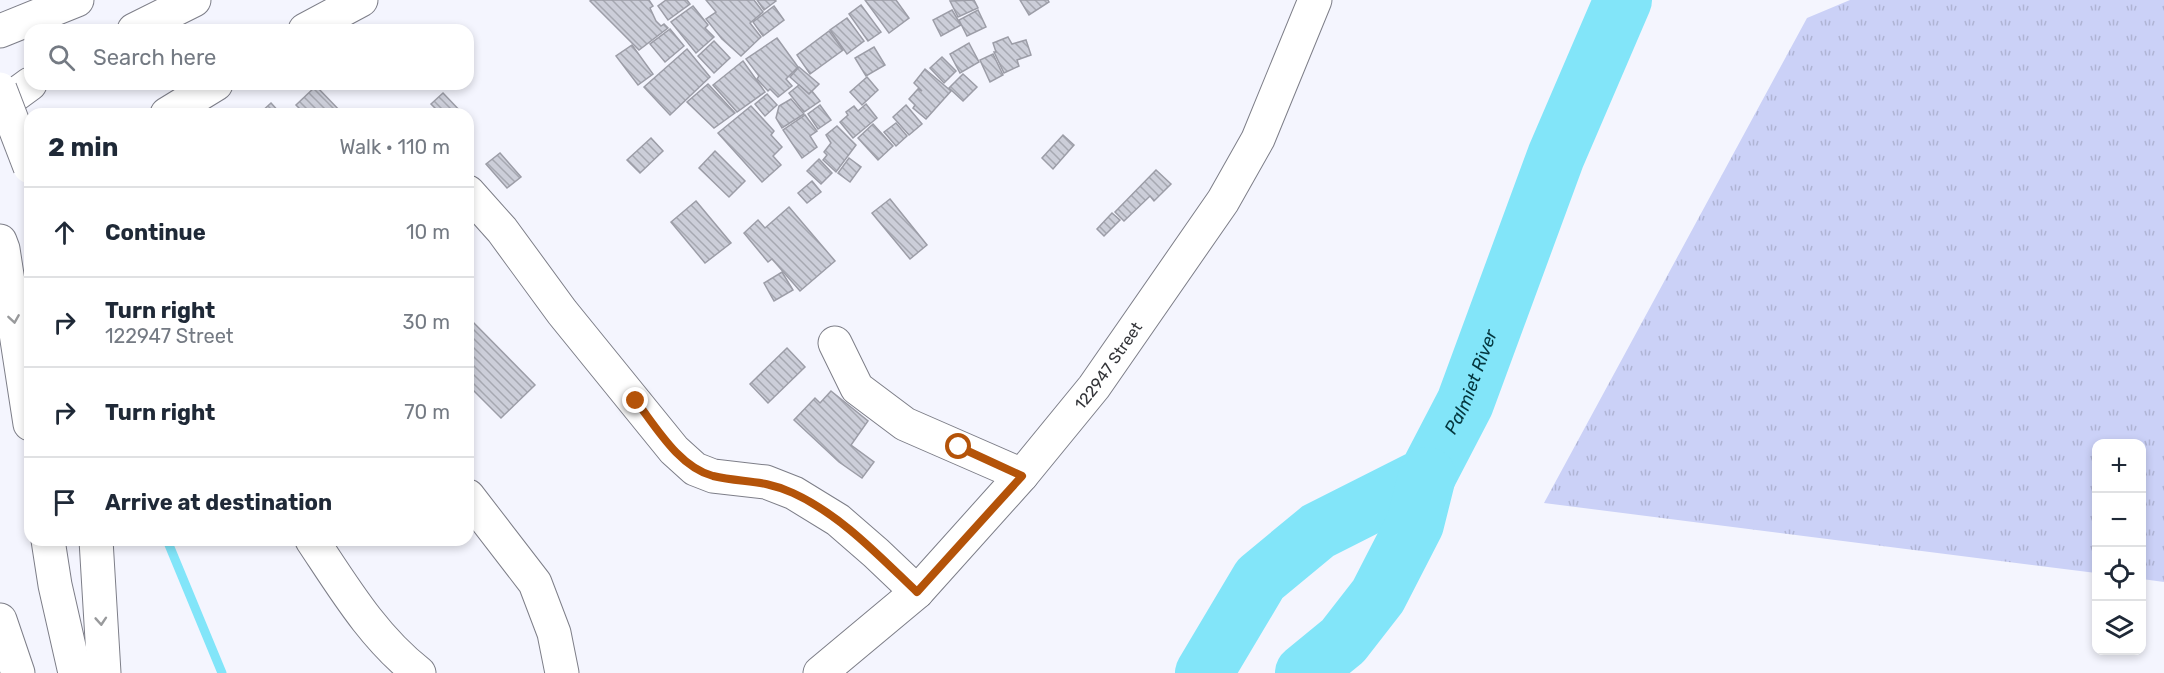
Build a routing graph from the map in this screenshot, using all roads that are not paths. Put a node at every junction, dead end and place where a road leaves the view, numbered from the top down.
1 (77, 0) edge
2 (194, 0) edge
3 (361, 0) edge
4 (1315, 0) edge
5 (146, 24) edge
6 (316, 24) edge
7 (0, 31) edge
8 (24, 88) edge
9 (0, 89) edge
10 (206, 90) edge
11 (0, 106) edge
12 (177, 108) edge
13 (24, 151) edge
14 (474, 199) edge
15 (0, 241) edge
16 (835, 343) dead end
17 (24, 384) edge
18 (1022, 476) junction
19 (474, 504) edge
20 (49, 546) edge
21 (316, 546) edge
22 (97, 555) edge
23 (917, 592) junction
24 (0, 620) edge
25 (18, 673) edge
26 (75, 673) edge
27 (104, 673) edge
28 (419, 673) edge
29 (562, 673) edge
30 (820, 673) edge

1 - 7 main road
2 - 5 main road
3 - 6 main road
4 - 18 main road, 122947 Street
8 - 11 main road
9 - 13 main road, bridge
10 - 12 main road
14 - 23 main road
15 -> 17 main road
16 - 18 main road
18 - 23 main road, 122947 Street
19 - 29 main road
20 - 26 main road
21 - 28 main road
22 -> 27 main road
23 - 30 main road, 122947 Street
24 - 25 main road

